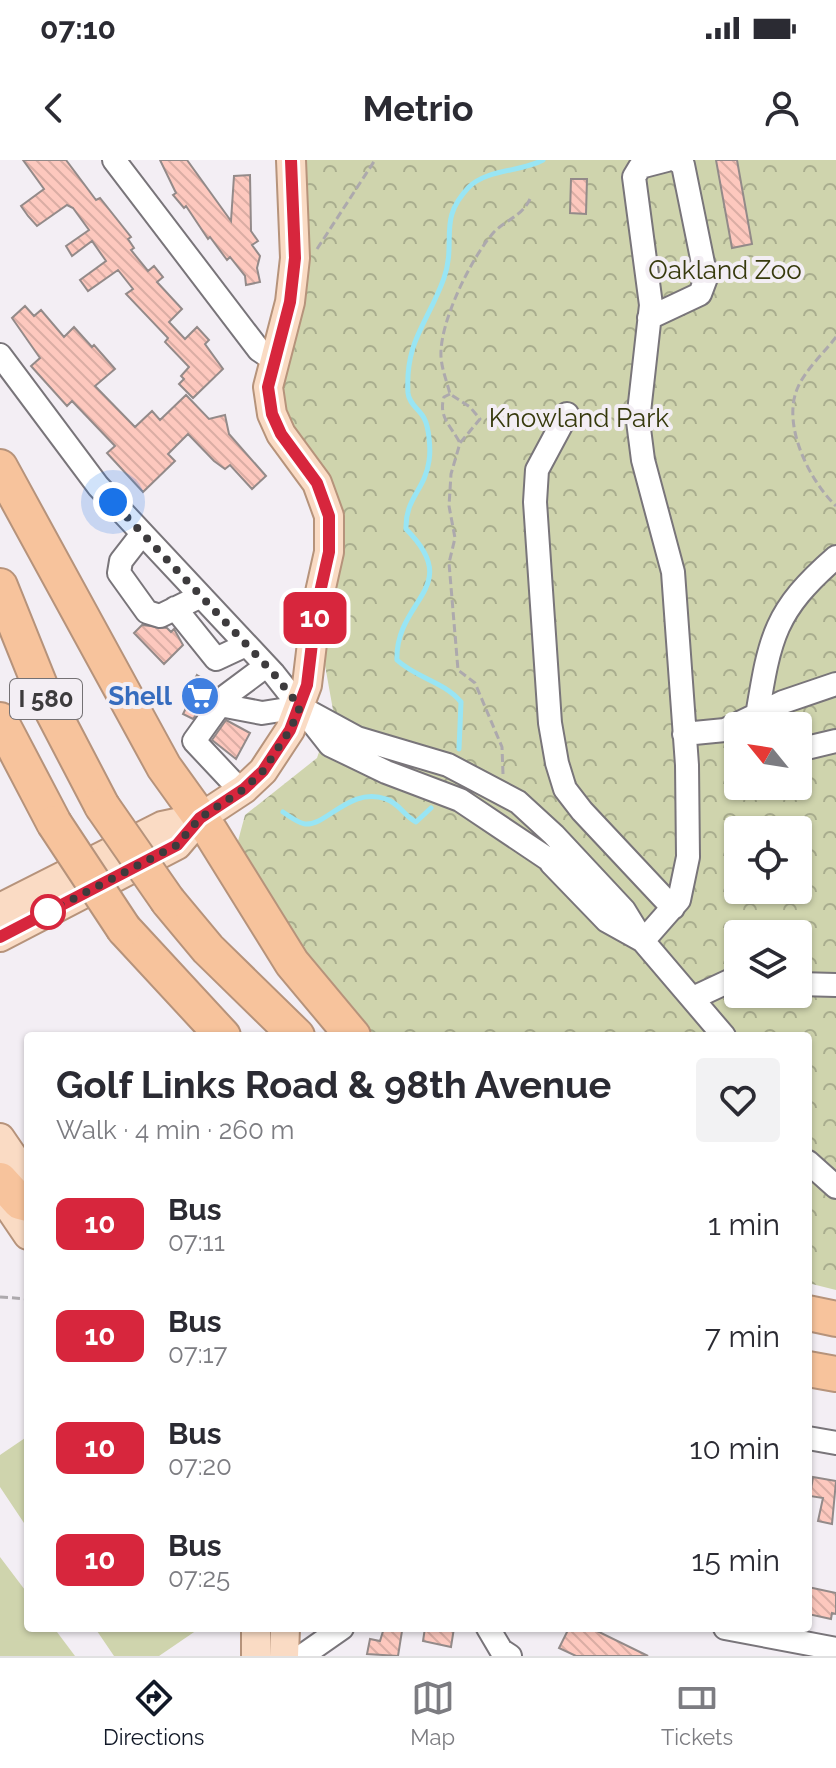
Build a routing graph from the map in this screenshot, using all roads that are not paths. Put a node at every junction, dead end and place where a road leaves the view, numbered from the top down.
1 (114, 160) edge
2 (291, 160) edge
3 (667, 160) edge
4 (676, 160) edge
5 (649, 318) junction
6 (0, 355) edge
7 (274, 360) junction
8 (567, 414) dead end
9 (0, 467) edge
10 (142, 534) junction
11 (836, 557) edge
12 (0, 586) edge
13 (201, 596) junction
14 (175, 608) junction
15 (246, 645) junction
16 (266, 666) junction
17 (836, 684) edge
18 (220, 705) junction
19 (300, 707) junction
20 (758, 712) edge
21 (765, 712) edge
22 (0, 720) edge
23 (724, 730) edge
24 (684, 734) junction
25 (724, 741) edge
26 (836, 741) edge
27 (812, 747) edge
28 (448, 765) junction
29 (438, 790) junction
30 (241, 791) junction
31 (200, 818) junction
32 (548, 859) junction
33 (595, 880) junction
34 (0, 908) edge
35 (673, 908) junction
36 (0, 937) edge
37 (643, 941) junction
38 (724, 984) edge
39 (812, 984) edge
40 (836, 985) edge
41 (693, 998) junction
42 (219, 1032) edge
43 (293, 1032) edge
44 (350, 1032) edge
45 (721, 1032) edge
46 (0, 1138) edge
47 (812, 1166) edge
48 (24, 1173) edge
49 (0, 1180) edge
50 (836, 1187) edge
51 (0, 1194) edge
52 (24, 1203) edge
53 (24, 1229) edge
54 (812, 1314) edge
55 (836, 1319) edge
56 (812, 1370) edge
57 (836, 1374) edge
58 (812, 1439) edge
59 (836, 1443) edge
60 (256, 1632) edge
61 (285, 1632) edge
62 (336, 1632) edge
63 (490, 1632) edge
64 (746, 1632) edge
65 (836, 1649) edge
66 (256, 1656) edge
67 (284, 1656) edge
68 (302, 1656) edge
69 (510, 1656) edge

1 - 7 street
2 - 7 main road
3 - 5 street
4 - 5 street
5 - 24 street
6 - 10 street
7 - 19 main road
8 - 35 street
9 - 31 highway
10 - 13 street
10 - 14 street
11 - 20 street
12 - 43 highway, I 580, bridge
13 - 14 street
13 - 15 street
14 - 15 street
15 - 16 street
16 - 18 street
16 - 19 street
17 - 21 street
18 - 19 street
18 - 30 street
19 - 28 street
19 - 29 street
19 - 30 main road
22 - 42 highway, I 580, bridge
23 - 24 street
24 - 25 street
24 - 35 street
26 - 27 street
28 - 29 street
28 - 33 street
29 - 32 street
30 - 31 main road
31 - 34 main road
31 - 36 main road
31 - 44 highway
32 - 33 street
32 - 37 street
33 - 37 street
35 - 37 street
37 - 41 street
38 - 41 street
39 - 40 street
41 - 45 street
46 - 48 main road
47 - 50 street
49 - 52 highway
51 - 53 main road
54 - 55 highway
56 - 57 highway
58 - 59 street
60 - 66 main road
61 - 67 main road
62 - 68 street
63 - 69 street
64 - 65 street

